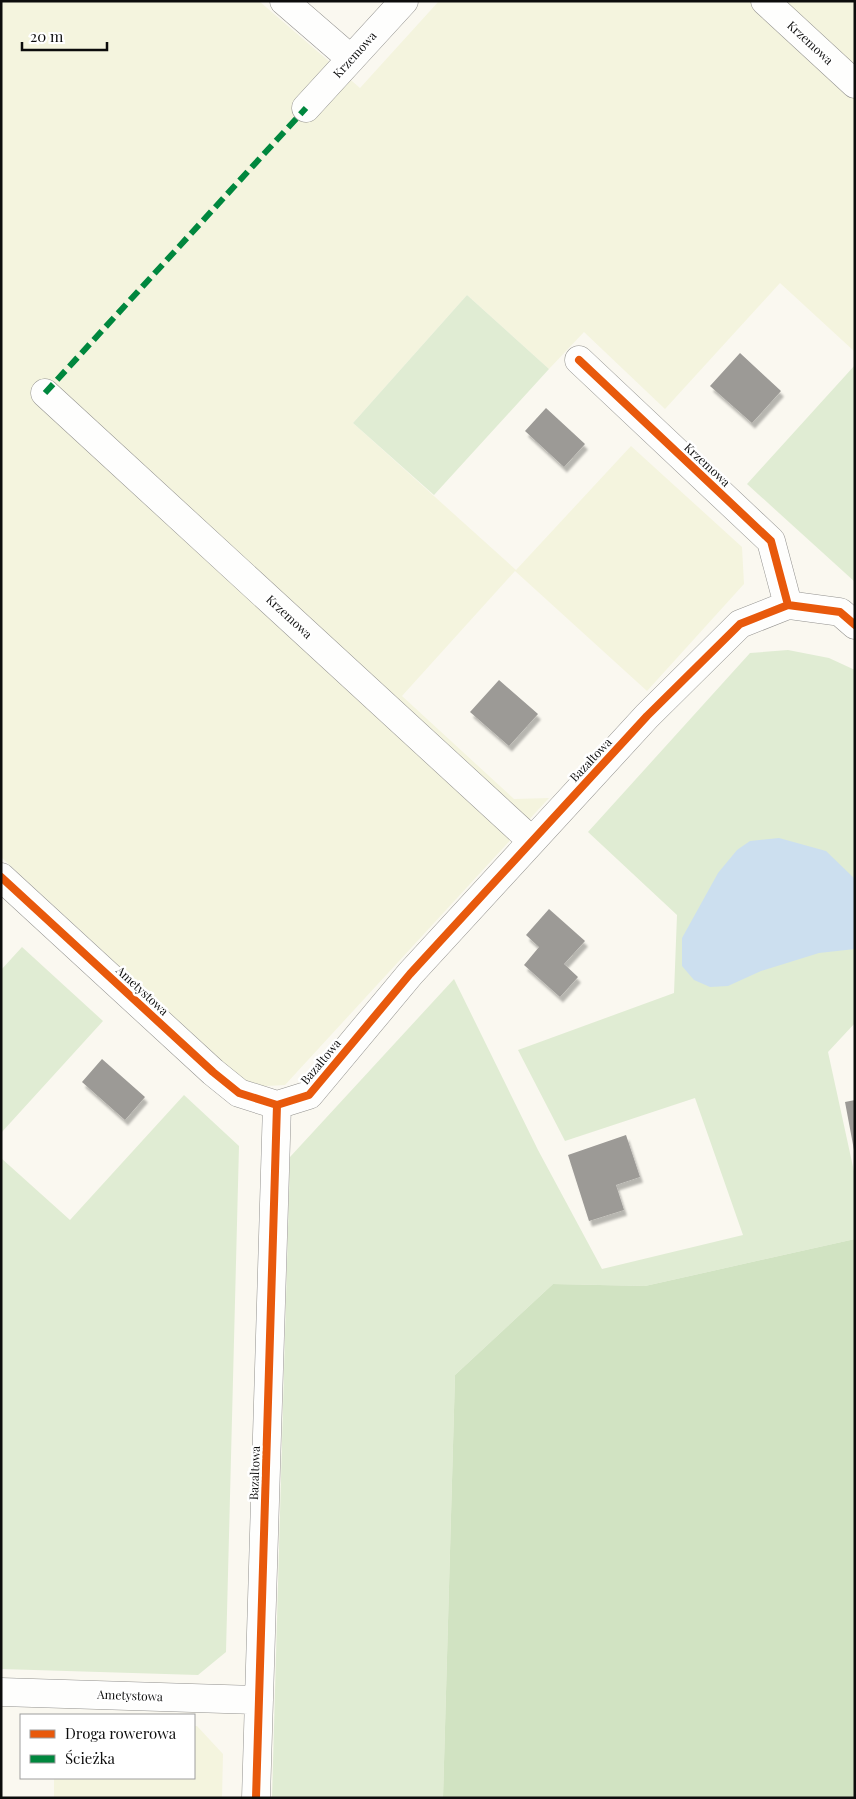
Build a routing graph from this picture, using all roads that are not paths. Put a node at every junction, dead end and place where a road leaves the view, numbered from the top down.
1 (284, 1) edge
2 (404, 1) edge
3 (765, 1) edge
4 (351, 58) junction
5 (855, 84) edge
6 (306, 108) dead end
7 (579, 360) dead end
8 (45, 393) dead end
9 (788, 605) junction
10 (855, 625) edge
11 (532, 841) junction
12 (1, 877) edge
13 (277, 1105) junction
14 (1, 1692) edge
15 (259, 1700) junction
16 (256, 1798) edge

1 - 4 street
2 - 4 street, Krzemowa
3 - 5 street, Krzemowa
4 - 6 street, Krzemowa
7 - 9 street, Krzemowa
8 - 11 street, Krzemowa
9 - 10 street, Bazaltowa
9 - 11 street, Bazaltowa
11 - 13 street, Bazaltowa
12 - 13 street, Ametystowa
13 - 15 street, Bazaltowa
14 - 15 street, Ametystowa
15 - 16 street, Bazaltowa

